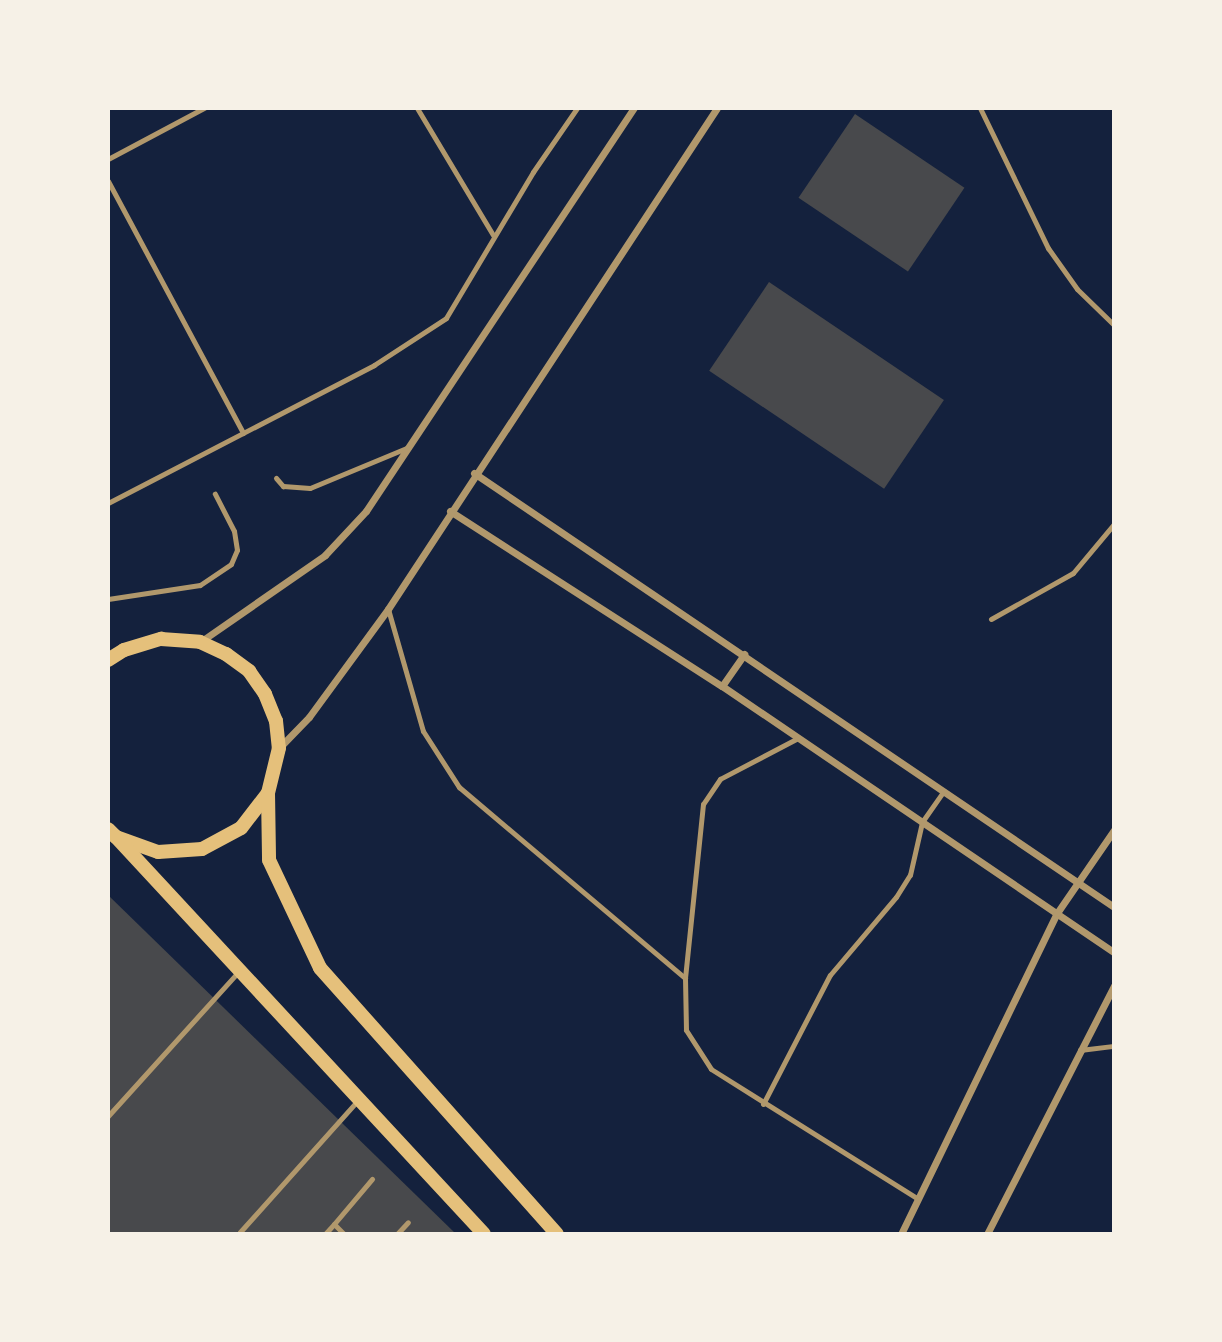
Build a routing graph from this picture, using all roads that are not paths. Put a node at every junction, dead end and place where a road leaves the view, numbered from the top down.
1 (204, 108) edge
2 (416, 108) edge
3 (577, 108) edge
4 (634, 108) edge
5 (717, 108) edge
6 (980, 108) edge
7 (108, 159) edge
8 (108, 181) edge
9 (493, 235) junction
10 (1114, 325) edge
11 (243, 433) junction
12 (409, 447) junction
13 (474, 473) junction
14 (276, 478) dead end
15 (215, 494) dead end
16 (108, 503) edge
17 (450, 511) junction
18 (1114, 524) edge
19 (108, 599) edge
20 (388, 609) junction
21 (991, 619) dead end
22 (200, 642) junction
23 (116, 649) edge
24 (744, 654) junction
25 (108, 660) edge
26 (722, 686) junction
27 (798, 738) junction
28 (279, 748) junction
29 (944, 791) junction
30 (268, 793) junction
31 (922, 822) junction
32 (1114, 830) edge
33 (112, 833) edge
34 (1078, 882) junction
35 (1114, 907) edge
36 (1057, 913) junction
37 (1114, 952) edge
38 (239, 971) junction
39 (685, 978) junction
40 (1114, 986) edge
41 (1114, 1046) edge
42 (1080, 1050) junction
43 (357, 1101) junction
44 (763, 1104) junction
45 (108, 1116) edge
46 (372, 1179) dead end
47 (918, 1199) junction
48 (408, 1222) dead end
49 (334, 1224) junction
50 (240, 1232) edge
51 (482, 1233) edge
52 (325, 1234) edge
53 (344, 1234) edge
54 (397, 1234) edge
55 (557, 1234) edge
56 (901, 1234) edge
57 (987, 1234) edge

1 - 7 lane
2 - 9 lane
3 - 9 lane
4 - 12 street
5 - 13 street
6 - 10 lane
8 - 11 lane
9 - 11 lane
11 - 16 lane
12 - 14 lane
12 - 22 street
13 - 17 street
13 - 24 street
15 - 19 lane
17 - 20 street
17 - 26 street
18 - 21 lane
20 - 28 street
20 - 39 lane
22 - 23 main road
22 - 28 main road
23 - 25 main road
24 - 26 street
24 - 29 street
26 - 27 street
27 - 31 street
27 - 39 lane
28 - 30 main road
29 - 31 lane
29 - 34 street
30 - 33 main road
30 - 55 main road
31 - 36 street
31 - 44 lane
32 - 34 street
33 - 38 main road
34 - 35 street
34 - 36 street
36 - 37 street
36 - 47 street
38 - 43 main road
38 - 45 lane
39 - 44 lane
40 - 42 street
41 - 42 lane
42 - 57 street
43 - 50 lane
43 - 51 main road
44 - 47 lane
46 - 49 lane
47 - 56 street
48 - 54 lane
49 - 52 lane
49 - 53 lane

